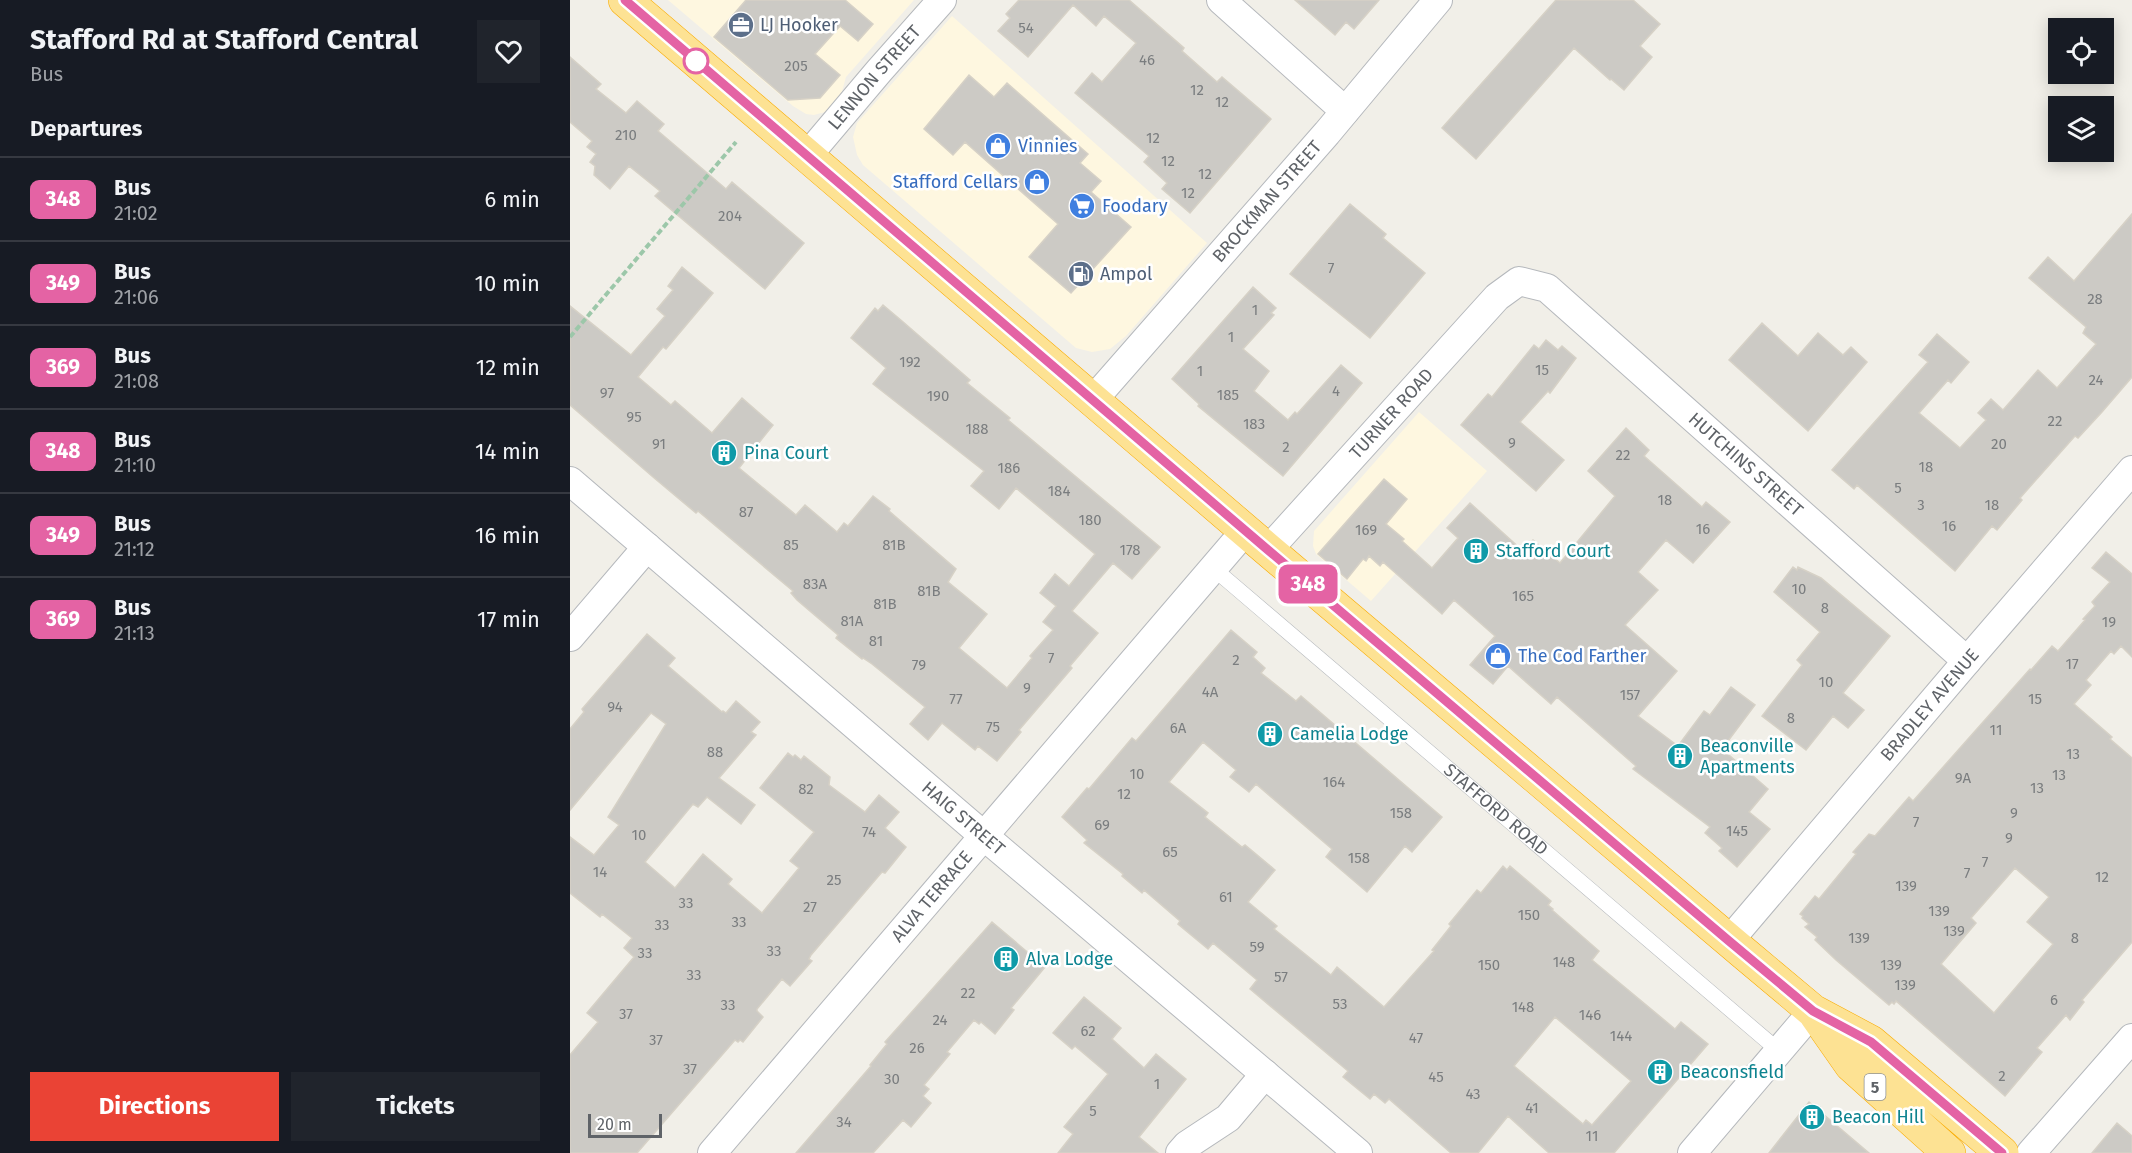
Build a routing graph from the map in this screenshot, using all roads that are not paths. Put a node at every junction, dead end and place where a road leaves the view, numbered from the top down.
1 (625, 0) edge
2 (1221, 0) edge
3 (1438, 0) edge
4 (938, 1) edge
5 (1345, 111) junction
6 (808, 155) junction
7 (1519, 281) joint
8 (1093, 400) junction
9 (2132, 470) edge
10 (570, 481) edge
11 (1257, 540) junction
12 (646, 547) junction
13 (1213, 568) junction
14 (570, 637) edge
15 (1967, 661) junction
16 (984, 836) junction
17 (1729, 941) junction
18 (1813, 1011) junction
19 (2132, 1038) edge
20 (1779, 1052) junction
21 (1265, 1074) junction
22 (1228, 1118) junction
23 (712, 1153) edge
24 (1180, 1153) edge
25 (1215, 1153) edge
26 (1358, 1153) edge
27 (1692, 1153) edge
28 (1949, 1153) edge
29 (2002, 1153) edge
30 (2031, 1153) edge

1 - 6 highway, 5
2 - 5 street
3 - 5 street, BROCKMAN STREET
4 - 6 street, LENNON STREET
5 - 8 street, BROCKMAN STREET
6 - 8 highway, 5
7 - 11 street, TURNER ROAD
7 - 15 street, HUTCHINS STREET
8 - 11 highway, 5
9 - 15 street, BRADLEY AVENUE
10 - 12 street, HAIG STREET
11 - 13 street, ALVA TERRACE
11 - 17 highway, 5
12 - 14 street
12 - 16 street, HAIG STREET
13 - 16 street, ALVA TERRACE
13 - 20 lane, STAFFORD ROAD
15 - 17 street, BRADLEY AVENUE
16 - 21 street, HAIG STREET
16 - 23 street, ALVA TERRACE
17 - 18 highway, 5
18 - 20 street
18 - 28 highway, 5
18 - 29 highway, 5
19 - 30 street
20 - 27 street
21 - 22 street
21 - 26 street, HAIG STREET
22 - 24 street
22 - 25 street

